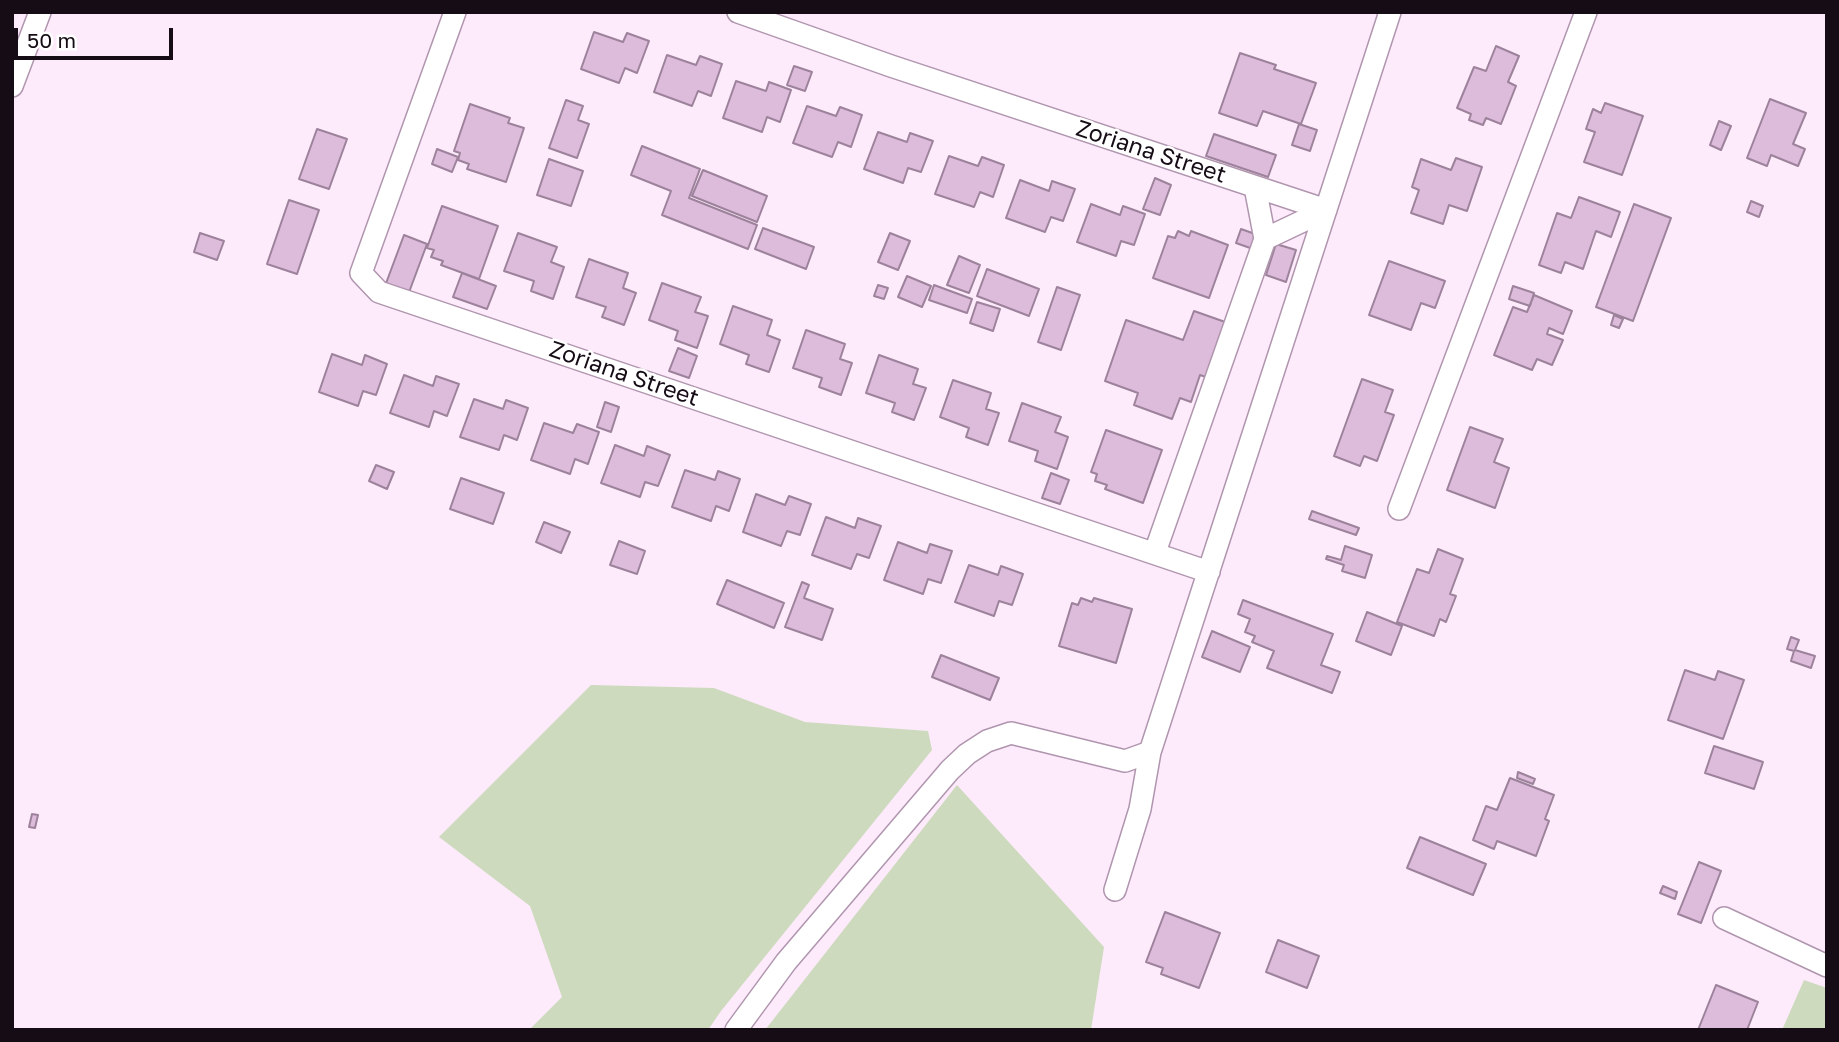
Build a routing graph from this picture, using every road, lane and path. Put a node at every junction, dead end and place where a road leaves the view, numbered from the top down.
1 (40, 12) edge
2 (455, 12) edge
3 (738, 12) edge
4 (1390, 12) edge
5 (1586, 12) edge
6 (12, 86) edge
7 (1255, 187) junction
8 (1326, 210) junction
9 (1265, 239) junction
10 (1399, 509) dead end
11 (1155, 552) junction
12 (1209, 572) junction
13 (1150, 752) junction
14 (1115, 890) dead end
15 (1724, 918) dead end
16 (1827, 966) edge
17 (736, 1030) edge

1 - 6 street
2 - 11 street, Zoriana Street
3 - 7 street, Zoriana Street
4 - 8 street
5 - 10 street
7 - 8 street, Zoriana Street
7 - 9 street
8 - 9 street
8 - 12 street
9 - 11 street
11 - 12 street, Zoriana Street
12 - 13 street
13 - 14 street
13 - 17 street
15 - 16 street

